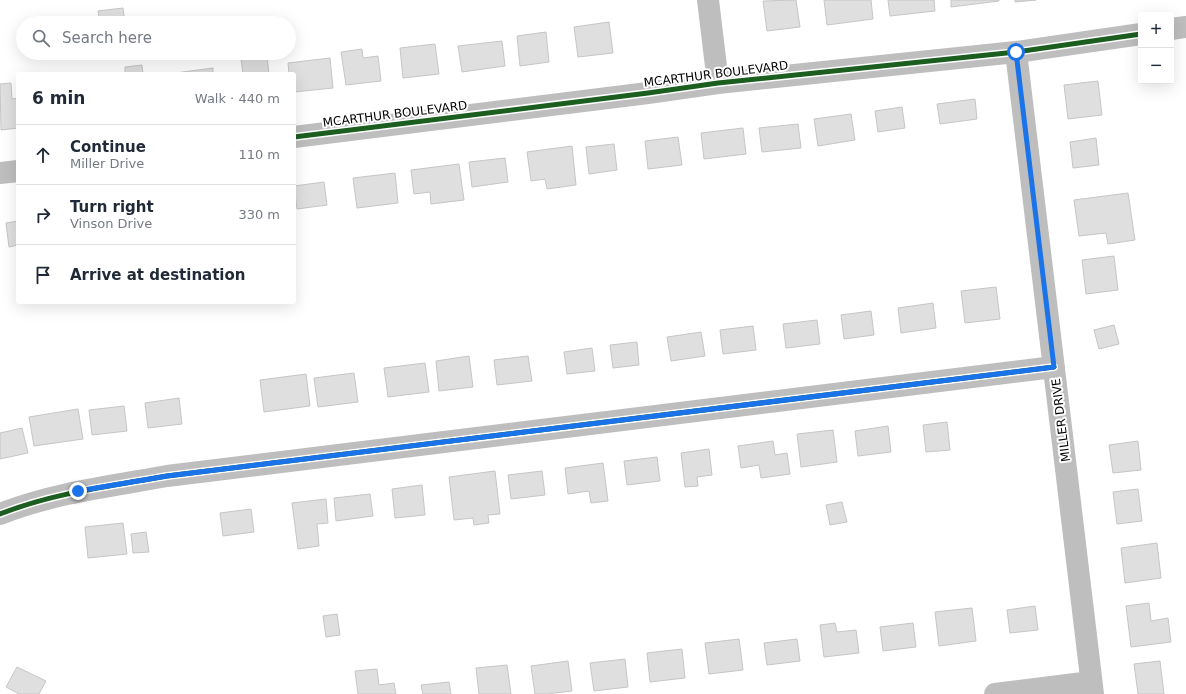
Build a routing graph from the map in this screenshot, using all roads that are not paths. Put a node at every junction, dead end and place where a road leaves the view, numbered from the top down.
1 (708, 0) edge
2 (1186, 27) edge
3 (1174, 29) edge
4 (1138, 34) edge
5 (1016, 52) junction
6 (718, 83) junction
7 (296, 137) edge
8 (16, 171) edge
9 (0, 173) edge
10 (1054, 367) junction
11 (0, 514) edge
12 (1092, 688) edge
13 (995, 694) edge

1 - 6 street
2 - 3 street
4 - 5 street, MCARTHUR BOULEVARD
5 - 6 street, MCARTHUR BOULEVARD
5 - 10 street, MILLER DRIVE
6 - 7 street, MCARTHUR BOULEVARD
8 - 9 street
10 - 11 street
10 - 12 street, MILLER DRIVE
12 - 13 street

